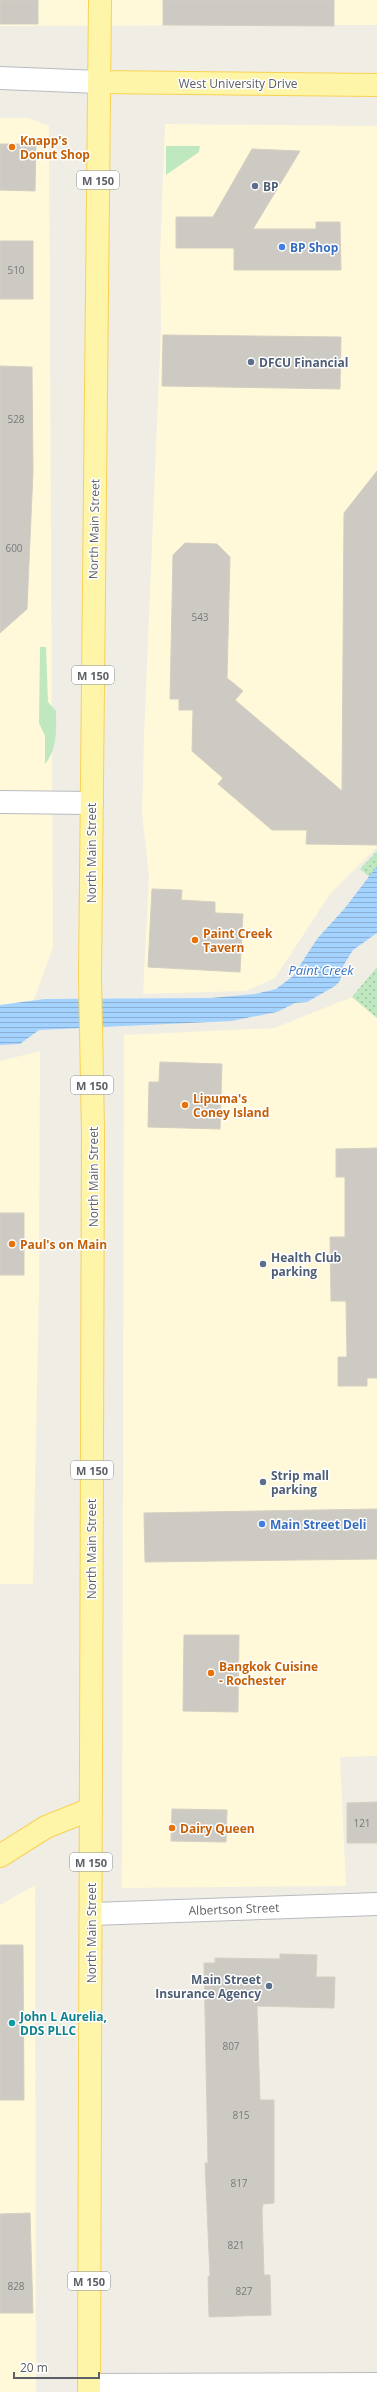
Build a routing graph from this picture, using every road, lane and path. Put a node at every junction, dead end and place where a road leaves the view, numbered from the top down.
1 (100, 0) edge
2 (0, 78) edge
3 (99, 82) junction
4 (377, 85) edge
5 (0, 802) edge
6 (92, 803) junction
7 (91, 1809) junction
8 (0, 1856) edge
9 (377, 1904) edge
10 (92, 1914) junction
11 (377, 2384) edge
12 (89, 2388) edge

1 - 3 main road, M 150
2 - 3 street
3 - 4 main road, West University Drive
3 - 6 main road, North Main Street / M 150
5 - 6 street
6 - 7 main road, North Main Street / M 150
7 - 8 main road
7 - 10 main road, North Main Street / M 150
9 - 10 street, Albertson Street
10 - 12 main road, North Main Street / M 150
11 - 12 street

